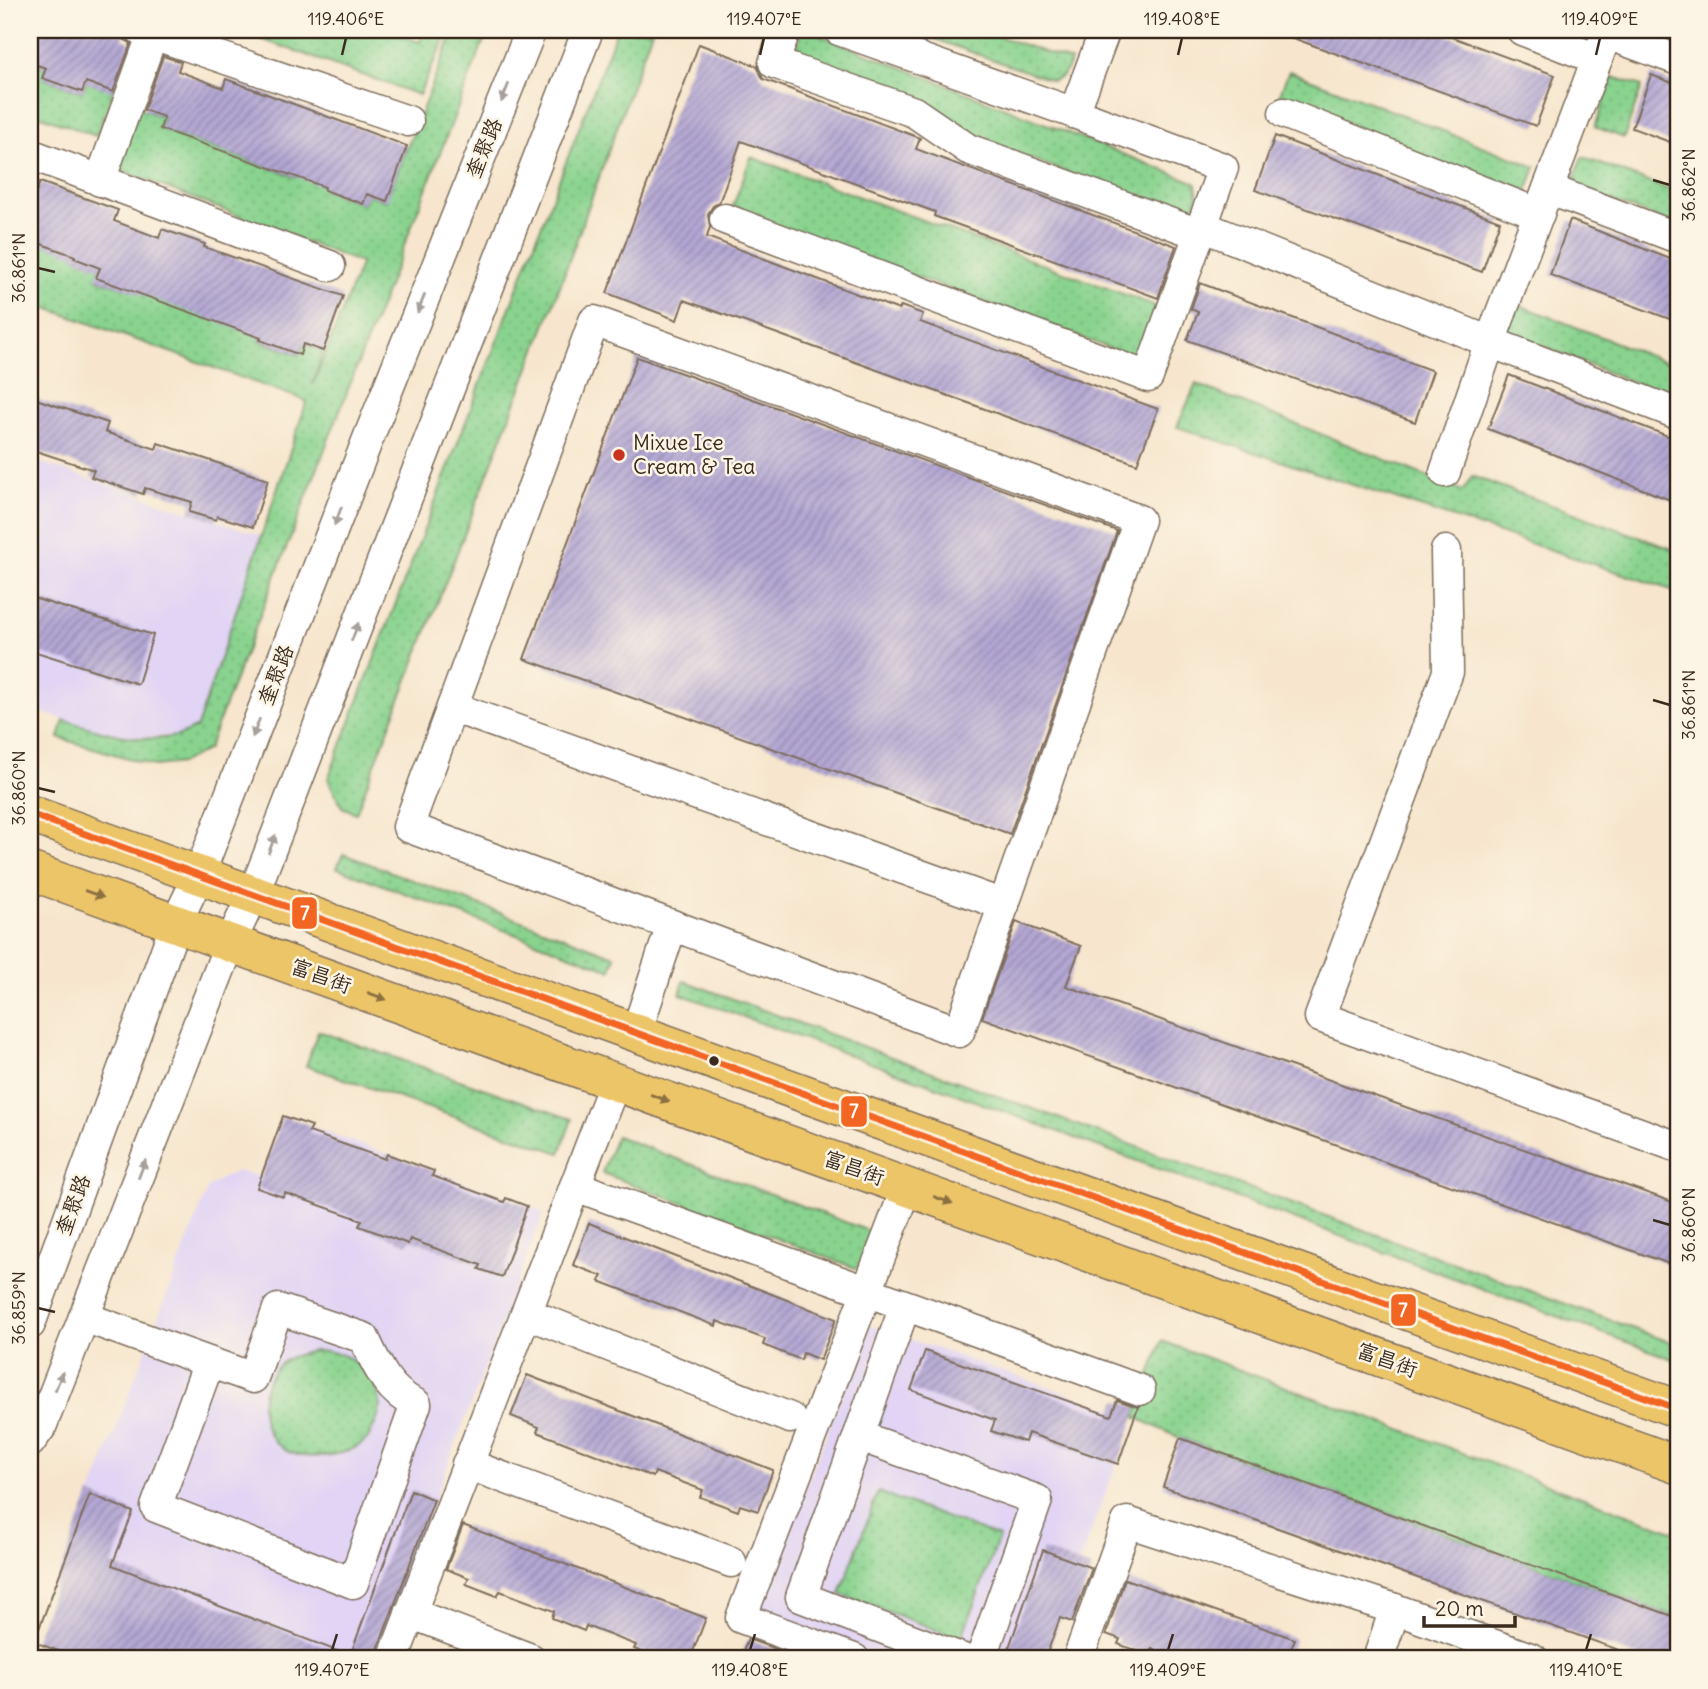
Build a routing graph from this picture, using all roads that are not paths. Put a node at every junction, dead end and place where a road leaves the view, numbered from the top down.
1 (531, 30) edge
2 (588, 30) edge
3 (785, 30) edge
4 (839, 30) edge
5 (1105, 30) edge
6 (1522, 30) edge
7 (149, 31) edge
8 (1604, 41) edge
9 (1678, 60) edge
10 (1074, 113) junction
11 (1284, 113) dead end
12 (408, 121) dead end
13 (30, 154) edge
14 (100, 181) junction
15 (1543, 201) junction
16 (725, 219) dead end
17 (1200, 230) junction
18 (1678, 238) edge
19 (330, 266) dead end
20 (1490, 342) junction
21 (1678, 414) edge
22 (1445, 472) dead end
23 (1446, 551) dead end
24 (452, 706) junction
25 (30, 814) edge
26 (30, 871) edge
27 (199, 875) junction
28 (253, 895) junction
29 (1003, 905) junction
30 (176, 923) junction
31 (672, 925) junction
32 (230, 943) junction
33 (636, 1033) junction
34 (615, 1082) junction
35 (1678, 1146) edge
36 (575, 1186) junction
37 (907, 1187) junction
38 (867, 1292) junction
39 (905, 1306) junction
40 (526, 1313) junction
41 (84, 1317) junction
42 (30, 1324) edge
43 (209, 1362) junction
44 (1140, 1390) dead end
45 (1678, 1409) edge
46 (790, 1418) dead end
47 (859, 1436) junction
48 (30, 1442) edge
49 (467, 1464) junction
50 (1678, 1465) edge
51 (731, 1563) dead end
52 (1395, 1609) junction
53 (410, 1614) junction
54 (393, 1659) edge
55 (531, 1659) edge
56 (854, 1659) edge
57 (963, 1659) edge
58 (981, 1659) edge
59 (1078, 1659) edge
60 (1378, 1659) edge
61 (1532, 1659) edge

1 -> 27 street, 奎聚路
28 -> 2 street
3 - 17 street
4 - 10 street
5 - 10 street
6 - 8 street
7 - 12 street
7 - 14 street
8 - 9 street
8 - 15 street
10 - 17 street
11 - 15 street
13 - 14 street
14 - 19 street
15 - 18 street
15 - 20 street
16 - 17 street
17 - 20 street
20 - 21 street
20 - 22 street
23 - 35 street
24 - 29 street
24 - 29 street
24 - 31 street
25 - 27 main road
26 -> 30 main road, 富昌街
27 - 28 main road
27 - 30 street, 奎聚路
28 - 32 street
28 - 33 main road
29 - 31 street
30 - 32 main road, 富昌街
30 - 42 street, 奎聚路
31 - 33 street
32 -> 34 main road, 富昌街
41 -> 32 street
33 - 45 main road
34 - 36 street
34 -> 37 main road, 富昌街
36 - 38 street
36 - 40 street
37 - 38 street
37 -> 50 main road, 富昌街
38 - 39 street
38 - 56 street
39 - 44 street
39 - 47 street
40 - 46 street
40 - 49 street
41 - 43 street
48 -> 41 street
43 - 43 street
47 - 57 street
47 - 58 street
49 - 51 street
49 - 53 street
52 - 59 street
52 - 60 street
52 - 61 street
53 - 54 street
53 - 55 street

